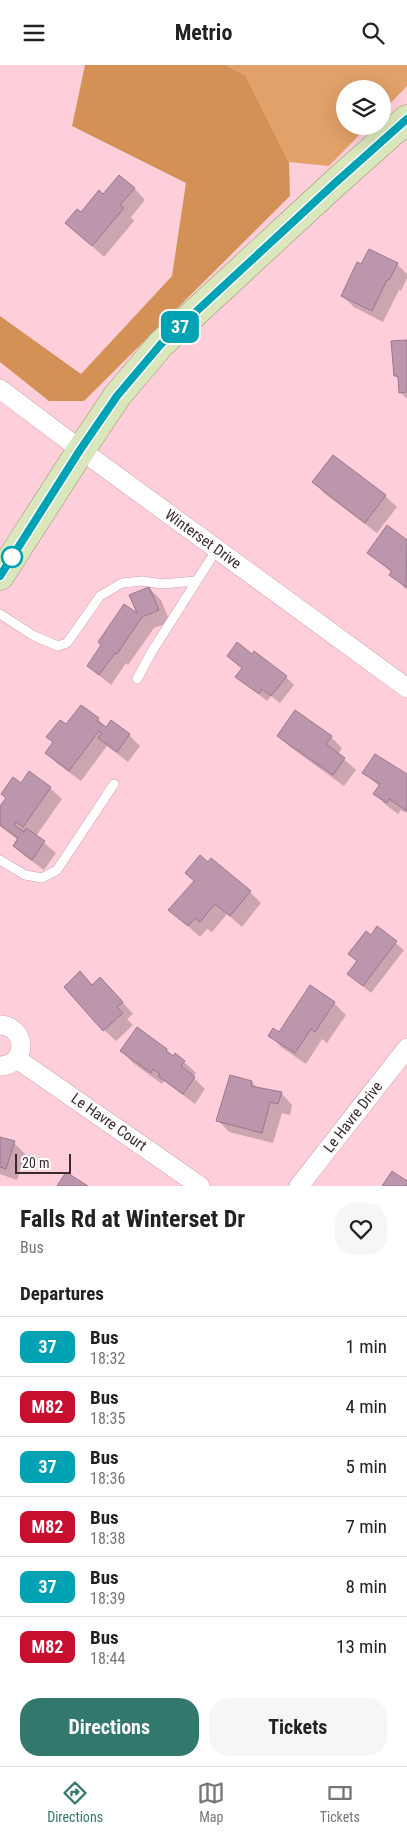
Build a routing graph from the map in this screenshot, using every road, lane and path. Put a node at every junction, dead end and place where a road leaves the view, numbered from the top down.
1 (407, 119) edge
2 (0, 389) edge
3 (80, 450) junction
4 (217, 549) junction
5 (0, 576) edge
6 (196, 581) junction
7 (0, 614) edge
8 (137, 679) dead end
9 (407, 688) edge
10 (114, 784) dead end
11 (0, 859) edge
12 (0, 1025) edge
13 (407, 1048) edge
14 (8, 1063) edge
15 (200, 1186) edge
16 (299, 1186) edge

1 - 3 main road
2 - 3 street, Winterset Drive
3 - 4 street, Winterset Drive
3 - 5 main road
4 - 6 lane
4 - 9 street, Winterset Drive
6 - 7 lane
6 - 8 lane
10 - 11 lane
12 - 14 street, Le Havre Court
13 - 16 street, Le Havre Drive
14 - 15 street, Le Havre Court

